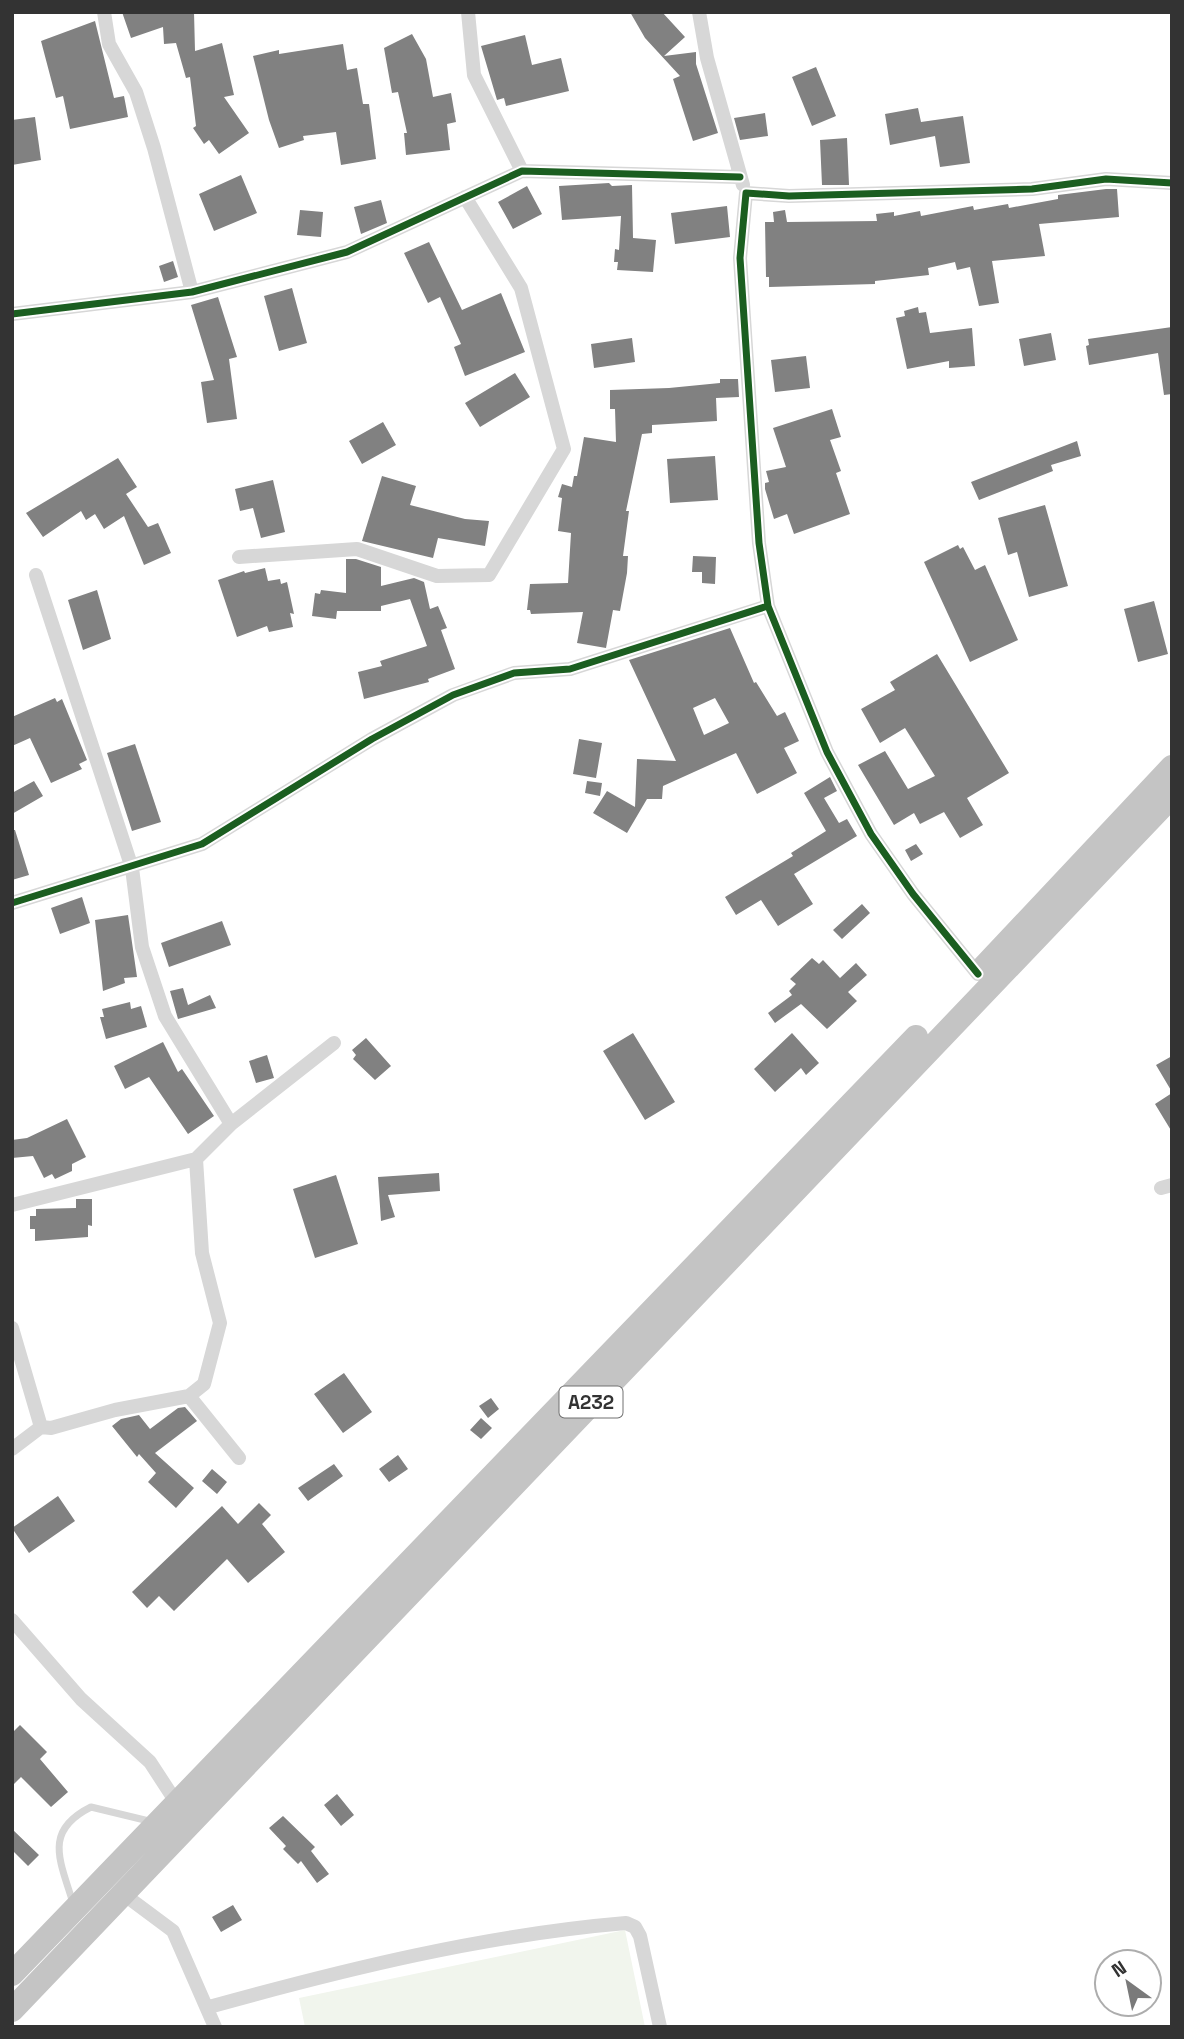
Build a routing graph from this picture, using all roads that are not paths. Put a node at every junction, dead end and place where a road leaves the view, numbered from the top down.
1 (104, 12) edge
2 (468, 12) edge
3 (699, 12) edge
4 (522, 171) junction
5 (740, 177) junction
6 (1172, 183) edge
7 (746, 193) junction
8 (465, 197) junction
9 (192, 292) junction
10 (12, 314) edge
11 (239, 557) dead end
12 (36, 575) dead end
13 (768, 606) junction
14 (1172, 767) edge
15 (1172, 796) edge
16 (132, 868) junction
17 (12, 903) edge
18 (978, 974) junction
19 (334, 1043) dead end
20 (232, 1124) junction
21 (196, 1159) junction
22 (12, 1205) edge
23 (12, 1328) edge
24 (189, 1396) junction
25 (41, 1427) junction
26 (12, 1449) edge
27 (239, 1458) dead end
28 (12, 1620) edge
29 (176, 1802) junction
30 (156, 1823) junction
31 (122, 1893) junction
32 (74, 1907) junction
33 (12, 1973) edge
34 (209, 2007) junction
35 (12, 2010) edge
36 (215, 2027) edge
37 (660, 2027) edge

1 - 9 street
2 - 4 street
3 - 5 street
4 - 5 street
4 - 8 street
5 - 7 street
6 - 7 street
7 - 13 street
8 - 9 street
8 - 11 street
9 - 10 street
12 - 16 street
13 - 16 street
13 - 18 street
14 - 18 highway, A232
15 - 31 highway, A232
16 - 17 street
16 - 20 street
18 - 29 highway, A232
19 - 20 street
20 - 21 street
21 - 22 street
21 - 24 street
23 - 25 street
24 - 25 street
24 - 27 street
25 - 26 street
28 - 29 street
29 - 30 highway, A232
30 - 32 highway, A232
30 - 32 lane
31 - 34 street
31 - 35 highway, A232
32 - 33 highway, A232
34 - 36 street
34 - 37 street

